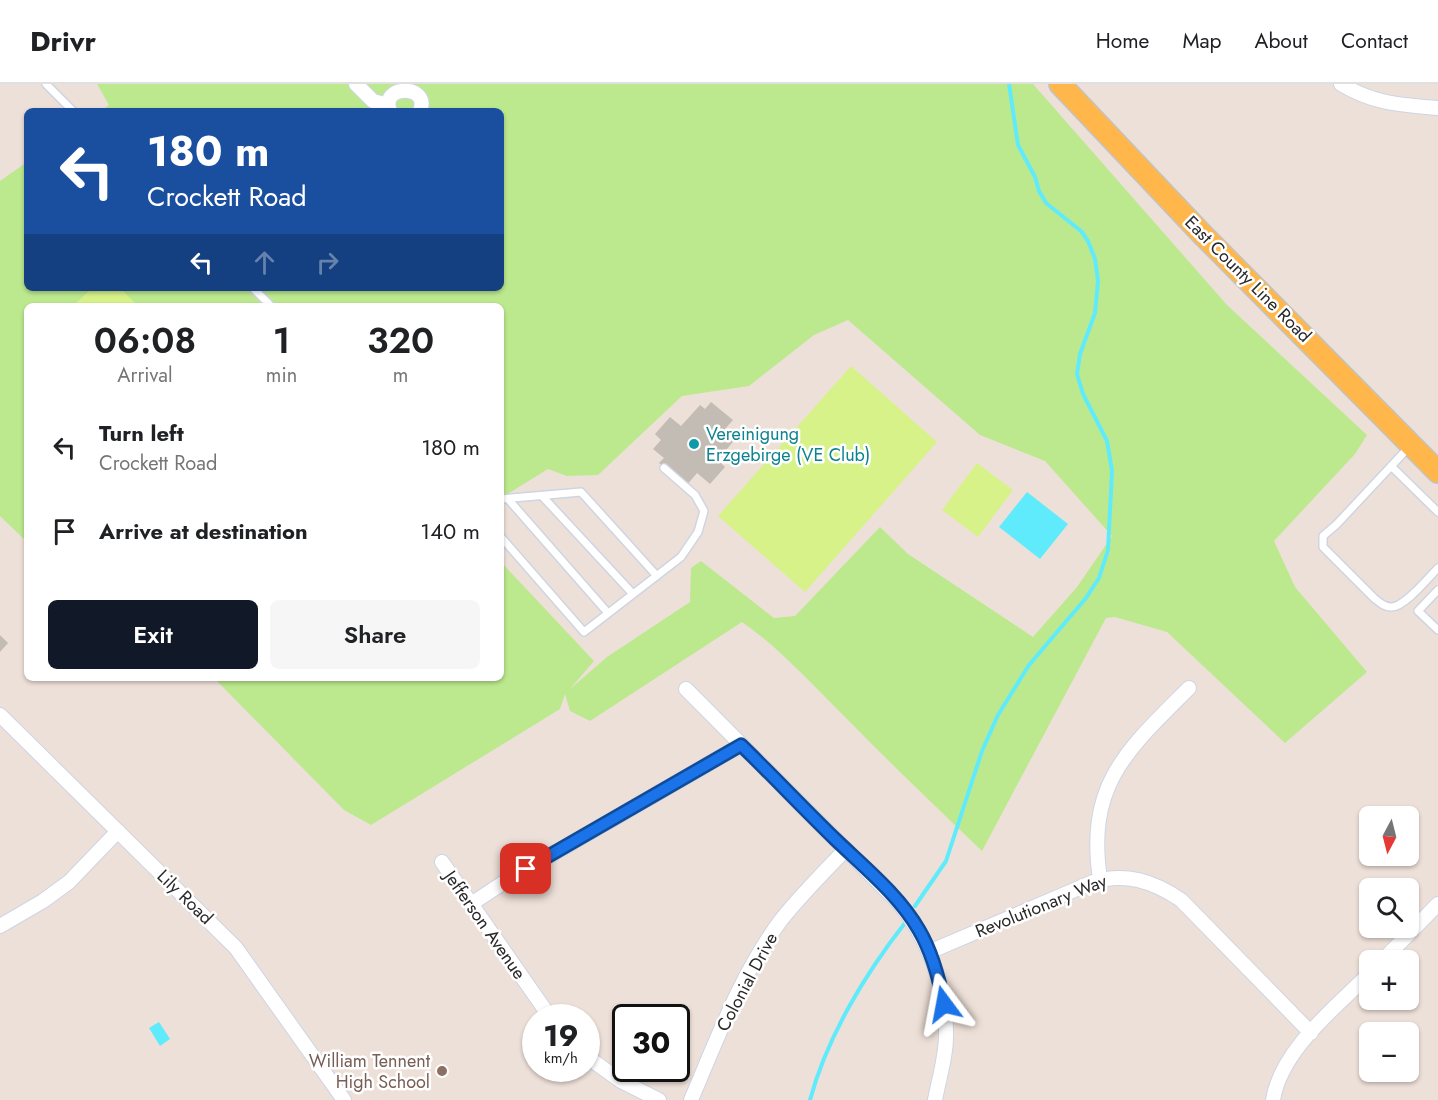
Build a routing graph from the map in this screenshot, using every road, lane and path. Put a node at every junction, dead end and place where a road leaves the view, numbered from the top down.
1 (46, 84) edge
2 (356, 84) edge
3 (1060, 84) edge
4 (1341, 84) edge
5 (410, 86) edge
6 (70, 108) edge
7 (389, 108) edge
8 (421, 108) edge
9 (1438, 108) edge
10 (256, 291) edge
11 (268, 303) edge
12 (1411, 445) junction
13 (1391, 466) junction
14 (664, 468) dead end
15 (1438, 472) edge
16 (543, 497) junction
17 (504, 499) edge
18 (1438, 512) edge
19 (504, 540) edge
20 (1438, 568) edge
21 (657, 576) junction
22 (1438, 590) edge
23 (633, 594) junction
24 (608, 614) junction
25 (1438, 630) edge
26 (1189, 688) dead end
27 (686, 689) dead end
28 (0, 715) edge
29 (741, 745) junction
30 (118, 831) junction
31 (846, 849) junction
32 (442, 862) dead end
33 (1100, 879) junction
34 (471, 904) junction
35 (1438, 904) edge
36 (0, 926) edge
37 (1393, 950) edge
38 (929, 952) junction
39 (1359, 984) edge
40 (541, 1004) edge
41 (1311, 1032) junction
42 (600, 1066) edge
43 (344, 1100) edge
44 (658, 1100) edge
45 (691, 1100) edge
46 (934, 1100) edge
47 (1273, 1100) edge

1 - 6 lane
2 - 7 street
3 - 12 main road, East County Line Road
4 - 9 street
5 - 7 street
5 - 8 street
10 - 11 lane
12 - 13 lane
12 - 15 main road, East County Line Road
13 - 18 lane
13 - 20 lane
14 - 21 lane
16 - 17 lane
16 - 21 lane
16 - 23 lane
17 - 24 lane
19 - 24 lane
21 - 23 lane
22 - 25 lane
23 - 24 lane
26 - 33 street
27 - 29 street
28 - 30 street, Lily Road
29 - 31 street
29 - 34 street
30 - 36 street
30 - 43 street, Lily Road
31 - 38 street
31 - 45 street, Colonial Drive
32 - 34 street, Jefferson Avenue
33 - 38 street, Revolutionary Way
33 - 41 street, Revolutionary Way
34 - 40 street, Jefferson Avenue
35 - 37 street
38 - 46 street
39 - 41 street
41 - 47 street
42 - 44 street

